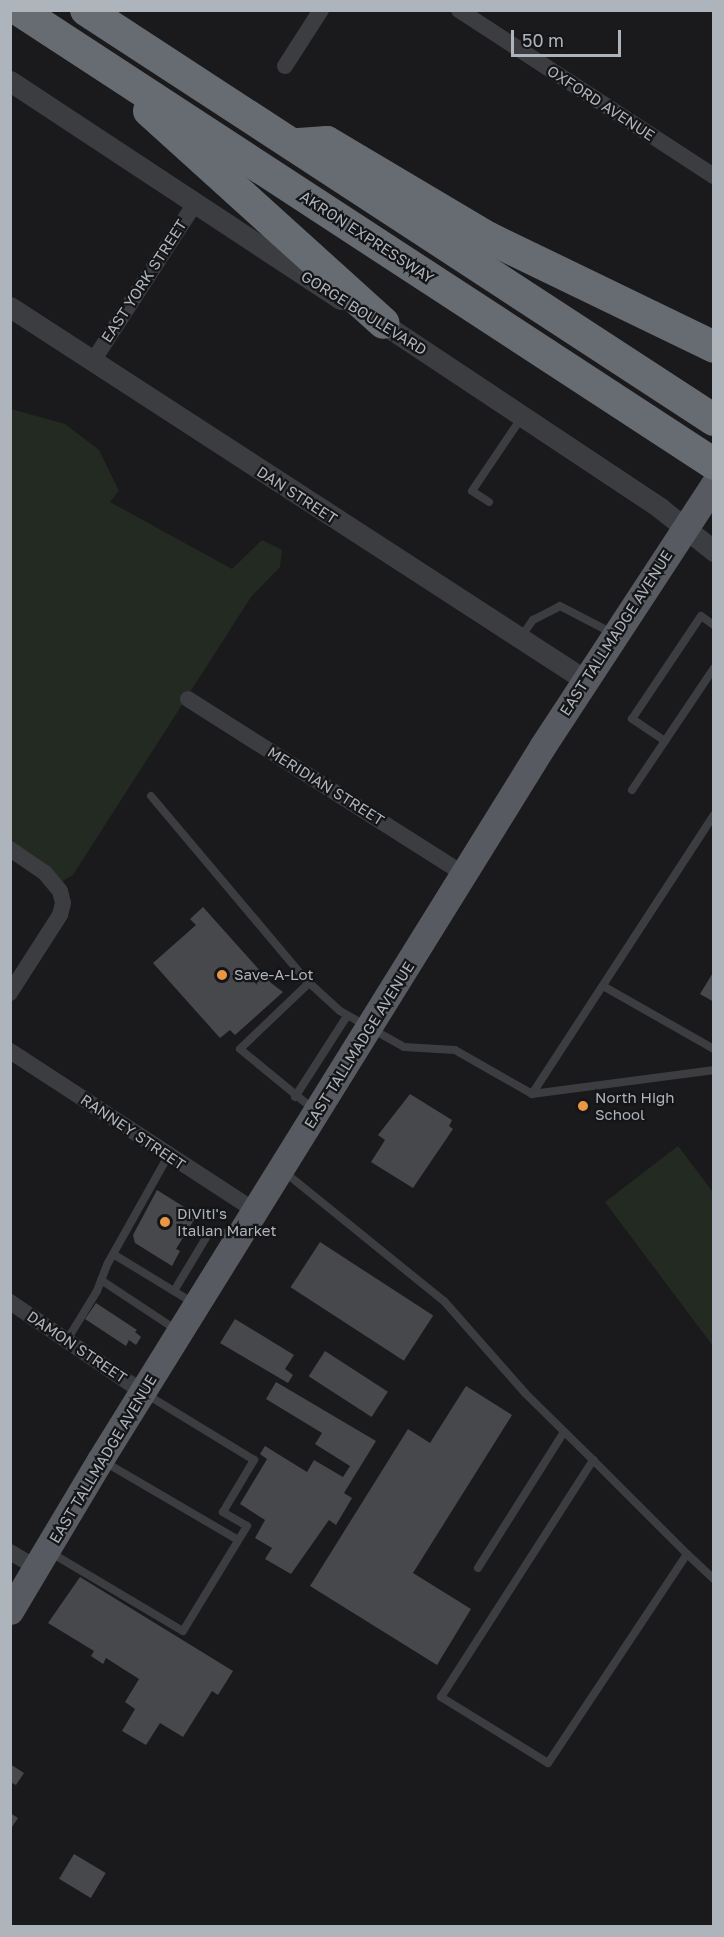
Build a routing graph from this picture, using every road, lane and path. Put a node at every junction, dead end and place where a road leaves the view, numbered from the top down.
1 (19, 10) edge
2 (86, 10) edge
3 (321, 10) edge
4 (459, 10) edge
5 (285, 66) dead end
6 (10, 81) edge
7 (134, 84) junction
8 (292, 144) junction
9 (714, 176) edge
10 (196, 202) junction
11 (10, 307) edge
12 (384, 323) junction
13 (714, 346) edge
14 (93, 361) junction
15 (522, 416) junction
16 (714, 420) edge
17 (713, 479) edge
18 (489, 502) dead end
19 (686, 528) junction
20 (714, 552) edge
21 (714, 625) edge
22 (615, 635) junction
23 (520, 638) junction
24 (714, 669) edge
25 (585, 681) junction
26 (188, 699) dead end
27 (665, 741) junction
28 (632, 790) dead end
29 (151, 796) dead end
30 (714, 815) edge
31 (10, 849) edge
32 (464, 874) junction
33 (309, 983) junction
34 (603, 986) junction
35 (10, 993) edge
36 (358, 1022) junction
37 (714, 1049) edge
38 (10, 1051) edge
39 (714, 1070) edge
40 (532, 1094) junction
41 (295, 1097) junction
42 (318, 1112) junction
43 (168, 1156) junction
44 (282, 1170) junction
45 (256, 1212) junction
46 (242, 1236) junction
47 (113, 1254) junction
48 (101, 1280) junction
49 (174, 1291) junction
50 (10, 1302) edge
51 (198, 1305) junction
52 (180, 1333) junction
53 (67, 1340) junction
54 (143, 1392) junction
55 (564, 1432) junction
56 (100, 1460) junction
57 (593, 1461) junction
58 (238, 1540) junction
59 (10, 1552) edge
60 (687, 1554) junction
61 (42, 1560) junction
62 (478, 1568) dead end
63 (714, 1579) edge
64 (10, 1611) edge

1 - 7 highway, AKRON EXPRESSWAY
2 - 8 highway
3 - 5 street
4 - 9 street, OXFORD AVENUE
6 - 10 street, GORGE BOULEVARD
7 - 12 highway
7 - 17 highway, AKRON EXPRESSWAY
8 - 13 highway
8 - 16 highway
10 - 12 street, GORGE BOULEVARD
10 - 14 street, EAST YORK STREET
11 - 14 street, DAN STREET
12 - 15 street, GORGE BOULEVARD
14 - 23 street, DAN STREET
15 - 18 lane
15 - 19 street, GORGE BOULEVARD
17 - 19 main road, EAST TALLMADGE AVENUE
19 - 20 street, GORGE BOULEVARD
19 - 22 main road, EAST TALLMADGE AVENUE
21 - 27 lane
22 - 23 lane
22 - 25 main road, EAST TALLMADGE AVENUE
23 - 25 street, DAN STREET
24 - 27 lane
25 - 32 main road, EAST TALLMADGE AVENUE
26 - 32 street, MERIDIAN STREET
27 - 28 lane
29 - 33 lane
30 - 34 lane
31 - 35 street
32 - 36 main road, EAST TALLMADGE AVENUE
33 - 36 lane
33 - 41 lane
34 - 37 lane
34 - 40 lane
36 - 40 lane
36 - 41 lane
36 - 42 main road, EAST TALLMADGE AVENUE
38 - 43 street, RANNEY STREET
39 - 40 lane
41 - 42 lane
42 - 44 main road, EAST TALLMADGE AVENUE
43 - 45 street, RANNEY STREET
43 - 47 lane
44 - 45 main road, EAST TALLMADGE AVENUE
44 - 55 lane
45 - 46 main road, EAST TALLMADGE AVENUE
46 - 49 lane
46 - 51 main road, EAST TALLMADGE AVENUE
47 - 48 lane
47 - 49 lane
48 - 52 lane
48 - 53 lane
49 - 51 lane
50 - 53 street, DAMON STREET
51 - 52 main road, EAST TALLMADGE AVENUE
52 - 54 main road, EAST TALLMADGE AVENUE
53 - 54 street, DAMON STREET
54 - 56 main road, EAST TALLMADGE AVENUE
54 - 58 lane
55 - 57 lane
55 - 62 lane
56 - 58 lane
56 - 61 main road, EAST TALLMADGE AVENUE
57 - 60 lane
57 - 60 lane
58 - 61 lane
59 - 61 street
60 - 63 lane
61 - 64 main road, EAST TALLMADGE AVENUE

